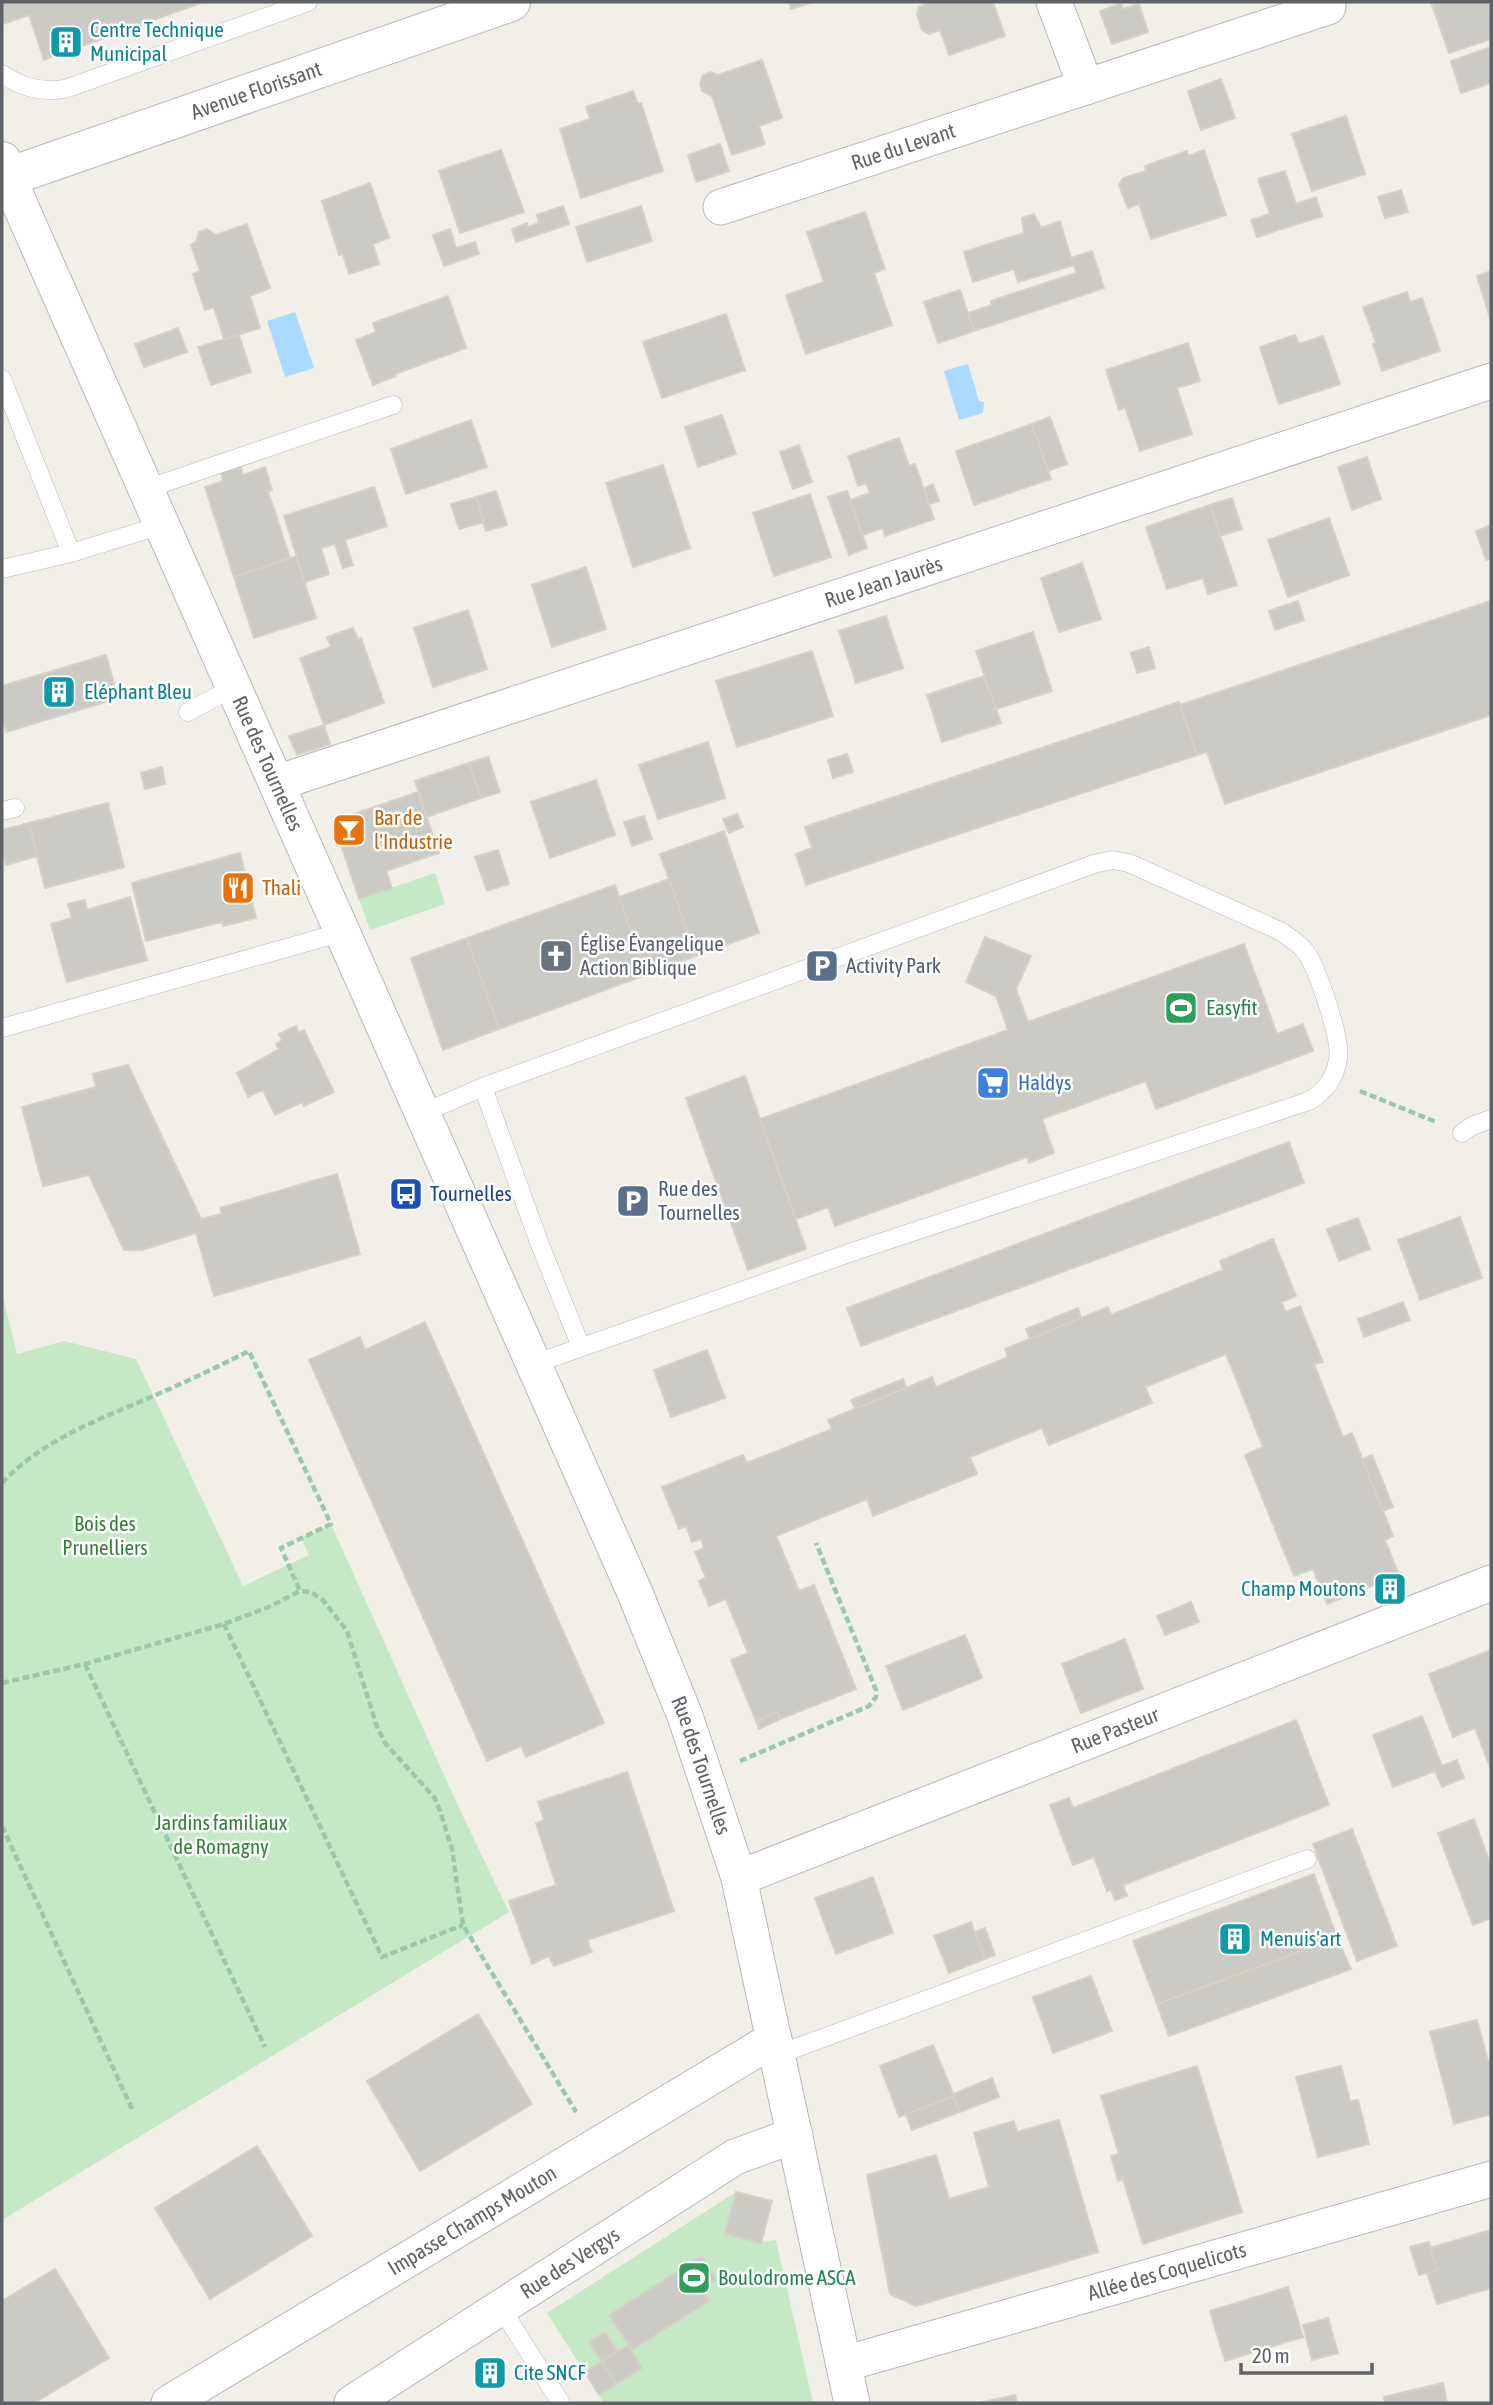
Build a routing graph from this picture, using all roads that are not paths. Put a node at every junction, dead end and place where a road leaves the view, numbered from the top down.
1 (308, 2) edge
2 (511, 2) edge
3 (1054, 2) edge
4 (1328, 7) dead end
5 (468, 9) edge
6 (2, 74) edge
7 (1086, 87) junction
8 (4, 173) edge
9 (721, 207) dead end
10 (2, 379) edge
11 (1491, 381) edge
12 (393, 405) dead end
13 (146, 488) junction
14 (162, 525) junction
15 (71, 553) junction
16 (2, 569) edge
17 (234, 687) junction
18 (188, 712) dead end
19 (276, 783) junction
20 (343, 932) junction
21 (2, 1028) edge
22 (483, 1087) junction
23 (423, 1113) junction
24 (1491, 1119) edge
25 (1462, 1133) road end
26 (581, 1348) junction
27 (534, 1364) junction
28 (1491, 1583) edge
29 (1307, 1859) dead end
30 (739, 1878) junction
31 (775, 2047) junction
32 (795, 2136) junction
33 (1491, 2179) edge
34 (501, 2308) junction
35 (844, 2364) junction
36 (169, 2403) edge
37 (352, 2403) edge
38 (561, 2403) edge
39 (852, 2403) edge

1 - 6 lane
2 - 5 street, Avenue Florissant
3 - 7 street
4 - 7 street, Rue du Levant
5 - 8 street, Avenue Florissant
7 - 9 street, Rue du Levant
8 - 13 street, Rue des Tournelles
10 - 15 lane
11 - 19 street, Rue Jean Jaurès
12 - 13 lane
13 - 14 street, Rue des Tournelles
14 - 15 lane
14 - 17 street, Rue des Tournelles
15 - 16 lane
17 - 18 lane
17 - 19 street, Rue des Tournelles
19 - 20 street, Rue des Tournelles
20 - 21 lane
20 - 23 street, Rue des Tournelles
22 - 23 lane
22 - 26 lane
22 - 26 lane
23 - 27 street, Rue des Tournelles
24 - 25 lane
26 - 27 lane
27 - 30 street, Rue des Tournelles
28 - 30 street, Rue Pasteur
29 - 31 lane
30 - 31 street, Rue des Tournelles
31 - 32 street, Rue des Tournelles
31 - 36 street, Impasse Champs Mouton
32 - 34 street, Rue des Vergys
32 - 35 street, Rue des Tournelles
33 - 35 street, Allée des Coquelicots
34 - 37 street, Rue des Vergys
34 - 38 lane
35 - 39 street, Rue des Tournelles

